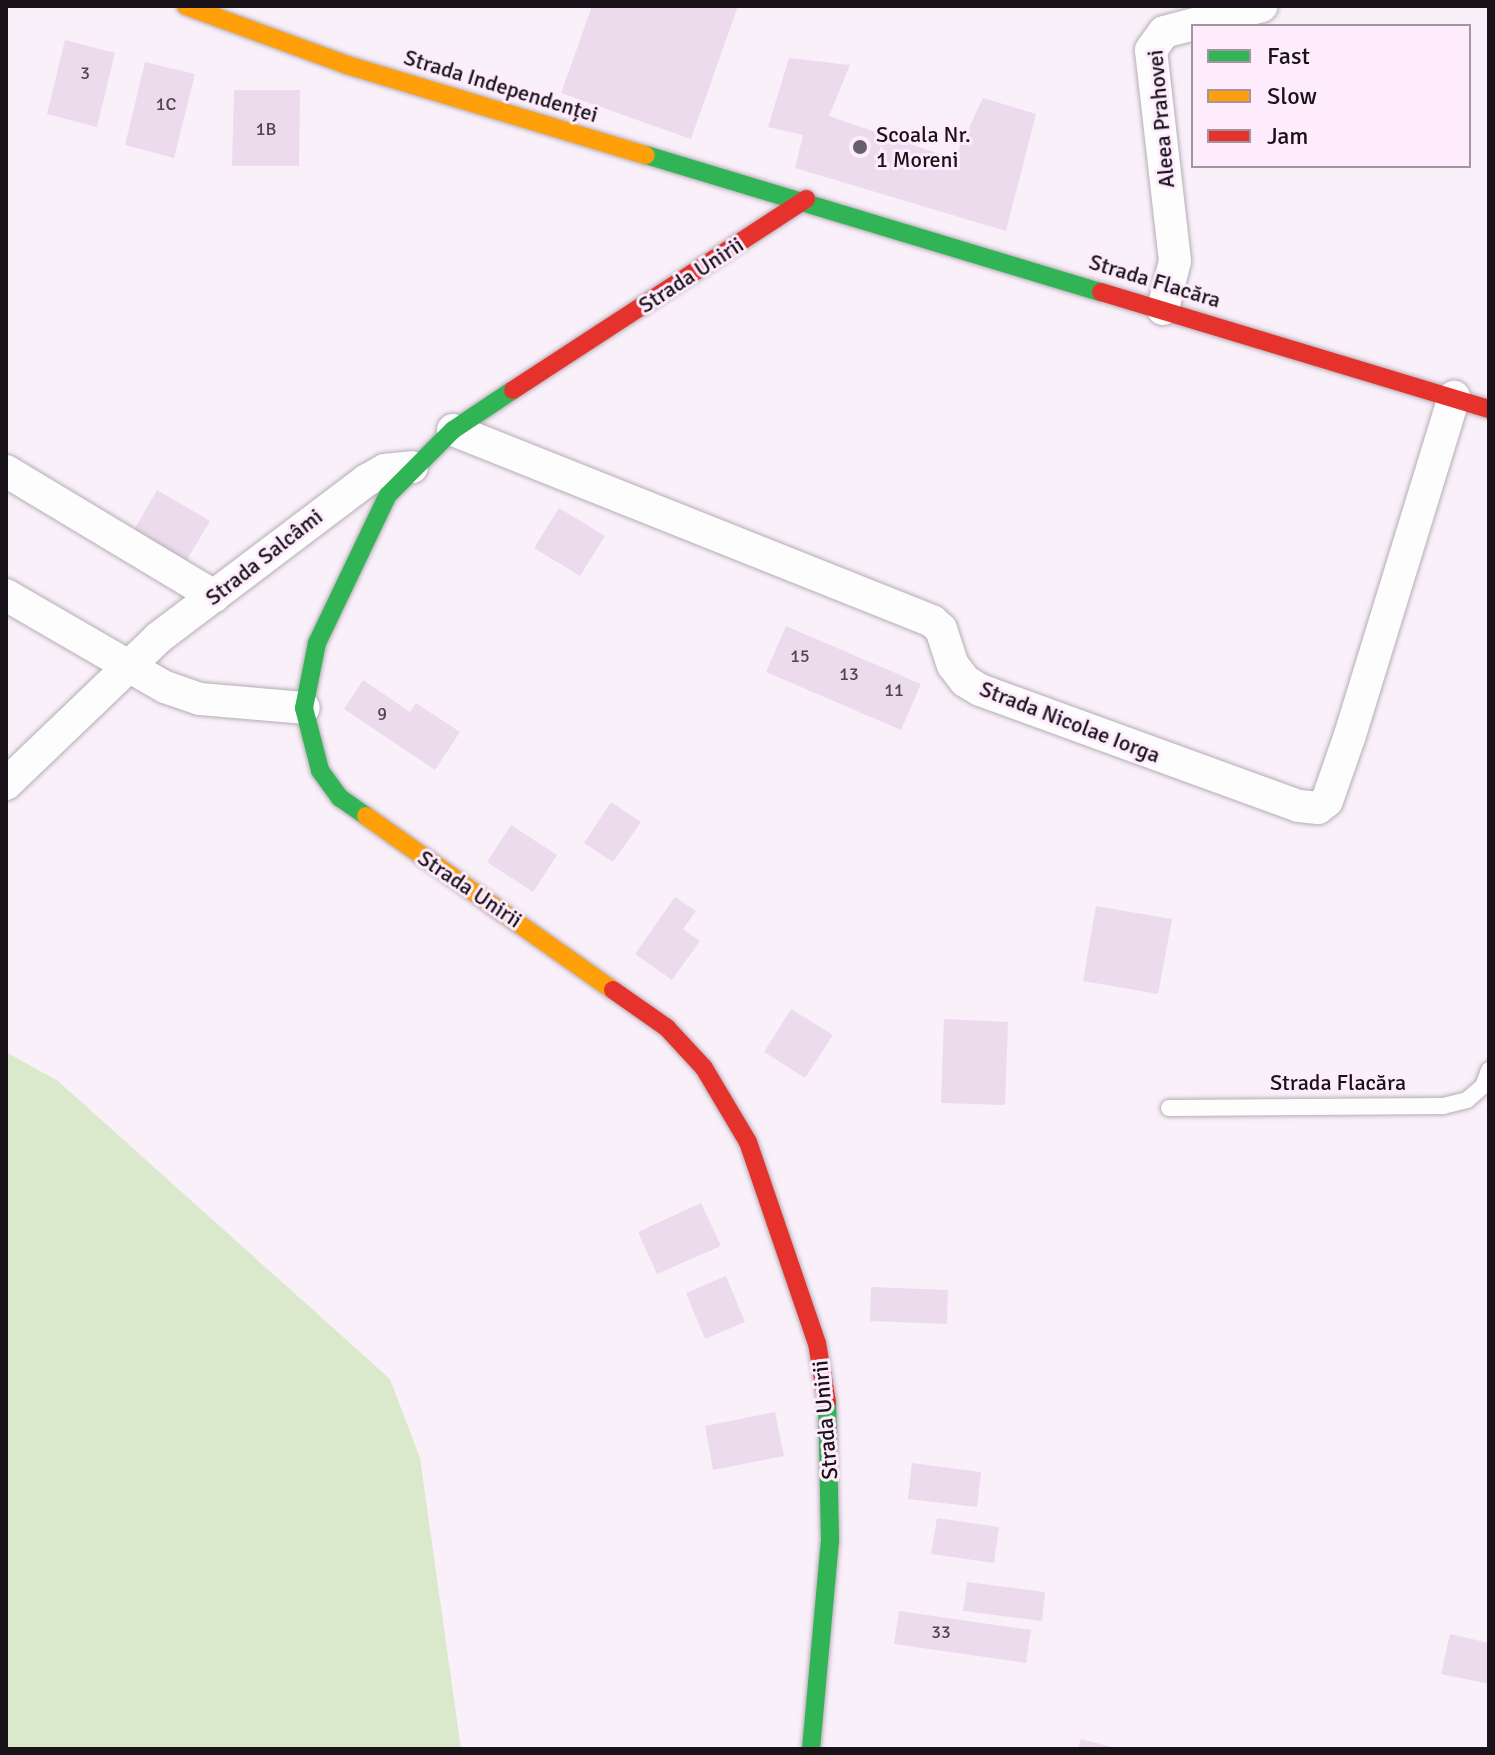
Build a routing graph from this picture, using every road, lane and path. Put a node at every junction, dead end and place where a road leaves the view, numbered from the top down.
1 (186, 6) edge
2 (1262, 6) edge
3 (1194, 24) edge
4 (1191, 25) edge
5 (806, 199) junction
6 (1163, 309) junction
7 (1454, 397) junction
8 (1489, 409) edge
9 (453, 430) junction
10 (412, 467) junction
11 (6, 471) edge
12 (6, 595) edge
13 (214, 596) junction
14 (127, 668) junction
15 (304, 708) junction
16 (6, 784) edge
17 (1489, 1070) edge
18 (1169, 1108) dead end
19 (811, 1749) edge

1 - 5 street, Strada Independenței
2 - 3 street, Aleea Prahovei
4 - 6 street, Aleea Prahovei
5 - 6 street, Strada Flacăra
5 - 9 street, Strada Unirii
6 - 7 street, Strada Flacăra
7 - 8 street, Strada Flacăra
7 - 9 street, Strada Nicolae Iorga
9 - 10 street, Strada Unirii
10 - 13 street, Strada Salcâmi
10 - 15 street, Strada Unirii
11 - 13 street
12 - 14 street
13 - 14 street, Strada Salcâmi
14 - 15 street
14 - 16 street, Strada Salcâmi
15 - 19 street, Strada Unirii
17 - 18 lane, Strada Flacăra

